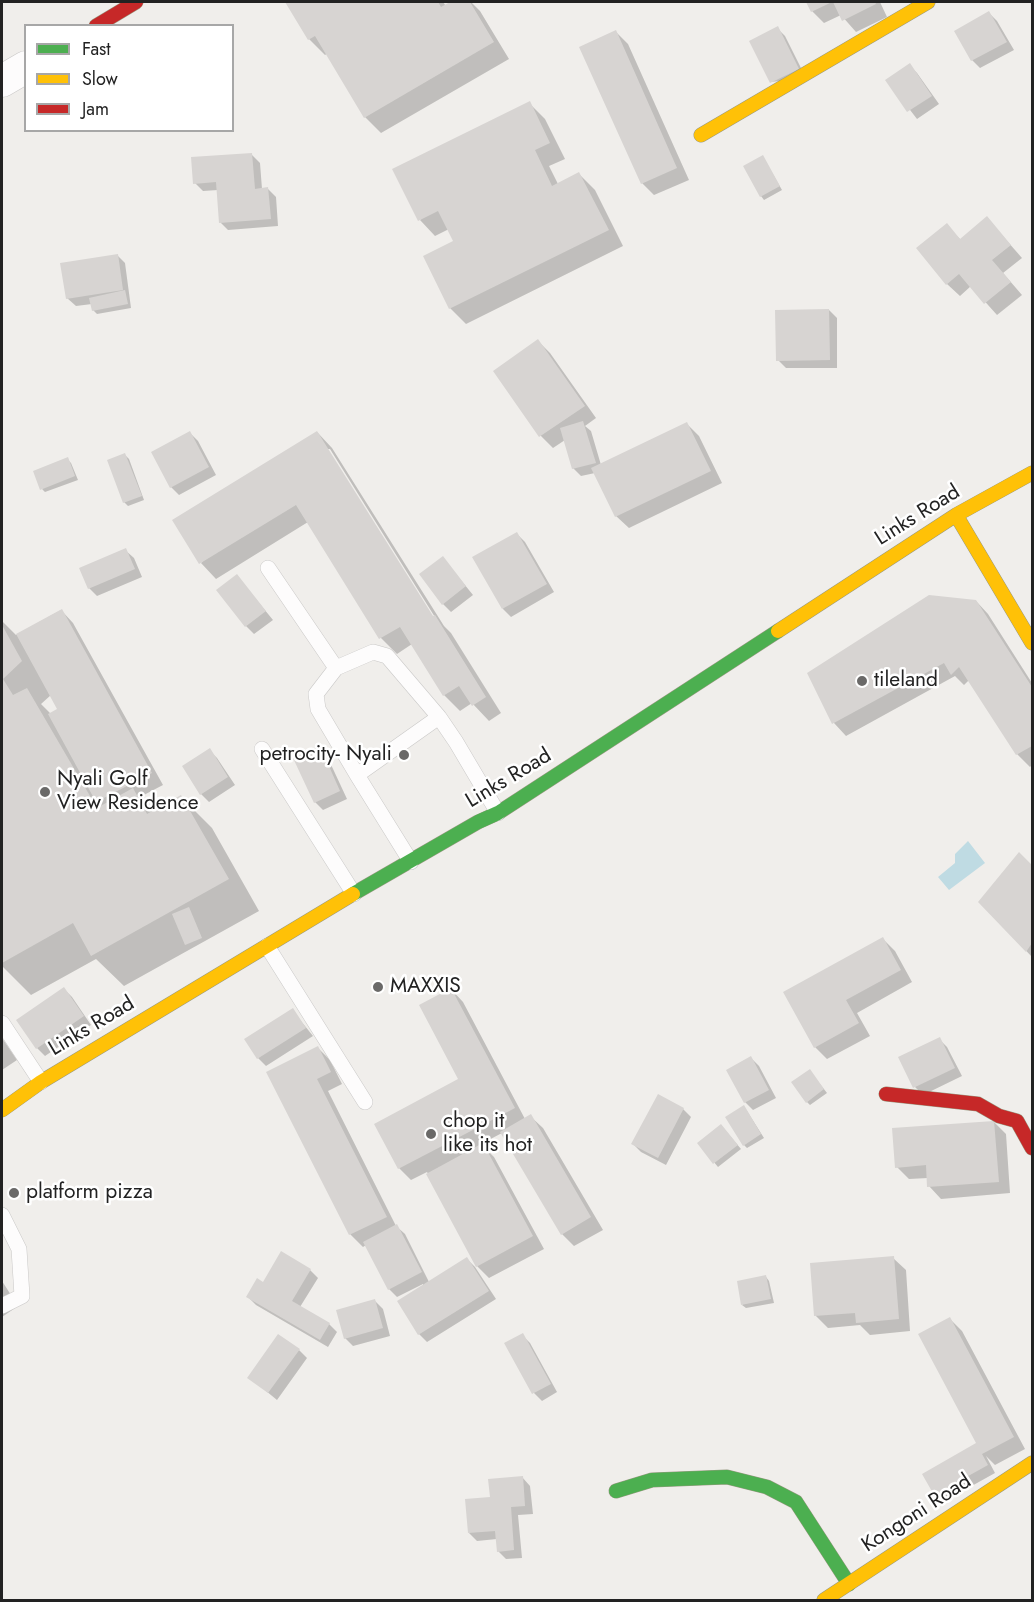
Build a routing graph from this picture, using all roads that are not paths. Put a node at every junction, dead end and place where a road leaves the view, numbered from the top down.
1 (136, 2) edge
2 (928, 2) edge
3 (99, 24) edge
4 (24, 68) edge
5 (2, 81) edge
6 (701, 135) dead end
7 (1032, 473) edge
8 (956, 515) junction
9 (268, 568) dead end
10 (1032, 642) edge
11 (336, 668) junction
12 (438, 717) junction
13 (262, 749) dead end
14 (357, 775) junction
15 (498, 813) junction
16 (411, 862) junction
17 (354, 894) junction
18 (267, 945) junction
19 (2, 1023) edge
20 (41, 1082) junction
21 (886, 1094) dead end
22 (365, 1102) dead end
23 (2, 1110) edge
24 (1032, 1148) edge
25 (2, 1215) edge
26 (2, 1306) edge
27 (1032, 1463) edge
28 (616, 1491) dead end
29 (849, 1584) junction
30 (824, 1600) edge

1 - 3 main road
2 - 6 main road
4 - 5 street
7 - 8 main road, Links Road
8 - 10 main road
8 - 15 main road, Links Road
9 - 11 lane
11 - 12 lane
11 - 14 lane
12 - 14 lane
12 - 15 lane
13 - 17 lane
14 - 16 lane
15 - 16 main road, Links Road
16 - 17 main road, Links Road
17 - 18 main road, Links Road
18 - 20 main road, Links Road
18 - 22 lane
19 - 20 lane
20 - 23 main road, Links Road
21 - 24 main road
25 - 26 lane
27 - 29 main road, Kongoni Road
28 - 29 main road
29 - 30 main road, Kongoni Road

